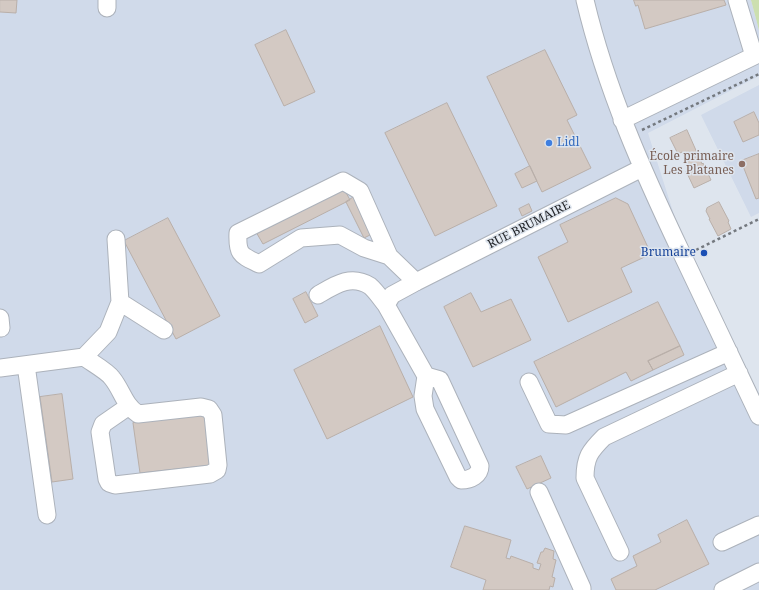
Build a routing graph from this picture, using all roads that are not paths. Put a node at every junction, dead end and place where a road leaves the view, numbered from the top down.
1 (585, 0) edge
2 (737, 0) edge
3 (622, 120) junction
4 (642, 168) junction
5 (116, 239) dead end
6 (389, 256) junction
7 (416, 282) junction
8 (318, 295) dead end
9 (120, 302) junction
10 (386, 305) junction
11 (0, 318) edge
12 (0, 328) edge
13 (164, 330) dead end
14 (729, 352) junction
15 (84, 357) junction
16 (26, 365) junction
17 (0, 368) edge
18 (739, 373) junction
19 (426, 376) junction
20 (529, 382) dead end
21 (129, 406) junction
22 (759, 416) edge
23 (539, 492) dead end
24 (47, 515) dead end
25 (759, 524) edge
26 (722, 542) dead end
27 (620, 552) dead end
28 (759, 572) edge
29 (582, 590) edge
30 (723, 590) edge

1 - 3 street
2 - 3 street
3 - 4 street
4 - 7 street, RUE BRUMAIRE
4 - 14 street
5 - 9 street
6 - 6 street
6 - 7 street
7 - 10 street, RUE BRUMAIRE
8 - 10 street
9 - 13 street
9 - 15 street
10 - 19 street
11 - 12 street
14 - 18 street
14 - 20 street
15 - 16 street
15 - 21 street
16 - 17 street
16 - 24 street
18 - 22 street
18 - 27 street
19 - 19 street
21 - 21 street
23 - 29 street
25 - 26 street
28 - 30 street

